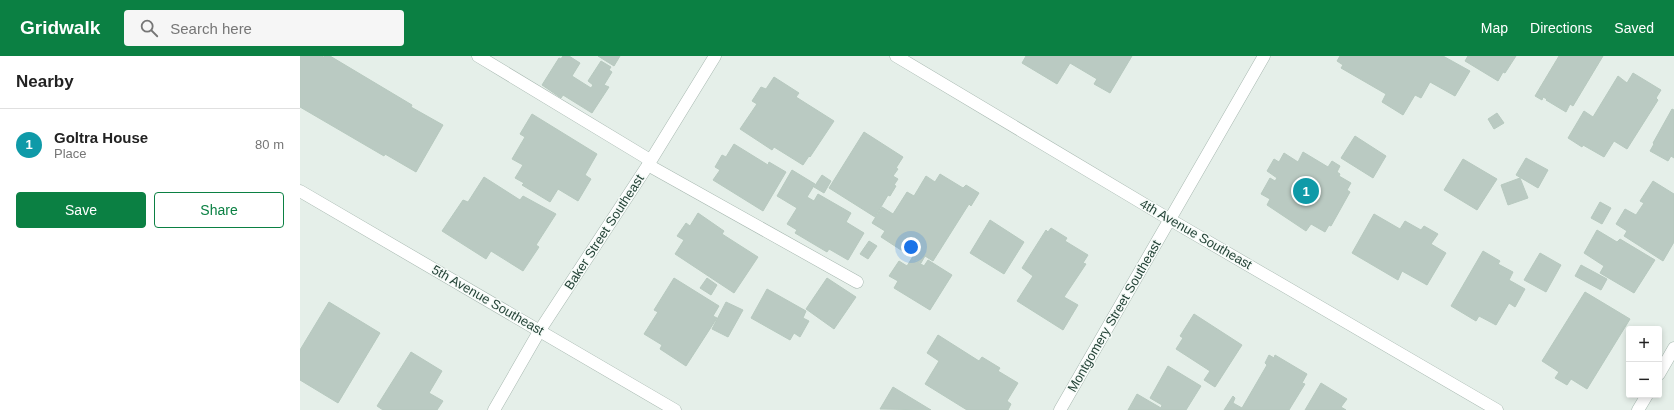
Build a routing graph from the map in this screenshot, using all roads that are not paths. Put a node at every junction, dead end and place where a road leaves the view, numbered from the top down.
1 (478, 56) edge
2 (715, 56) edge
3 (896, 56) edge
4 (1264, 56) edge
5 (649, 162) junction
6 (300, 191) edge
7 (1169, 219) junction
8 (857, 282) dead end
9 (540, 330) junction
10 (1674, 348) edge
11 (1662, 369) edge
12 (1645, 398) edge
13 (494, 410) edge
14 (675, 410) edge
15 (1060, 410) edge
16 (1497, 410) edge
17 (1638, 410) edge

1 - 5 street
2 - 5 street, Baker Street Southeast
3 - 7 street, 4th Avenue Southeast
4 - 7 street, Montgomery Street Southeast
5 - 8 street
5 - 9 street, Baker Street Southeast
6 - 9 street, 5th Avenue Southeast
7 - 15 street, Montgomery Street Southeast
7 - 16 street, 4th Avenue Southeast
9 - 13 street, Baker Street Southeast
9 - 14 street, 5th Avenue Southeast
10 - 11 street
12 - 17 street

